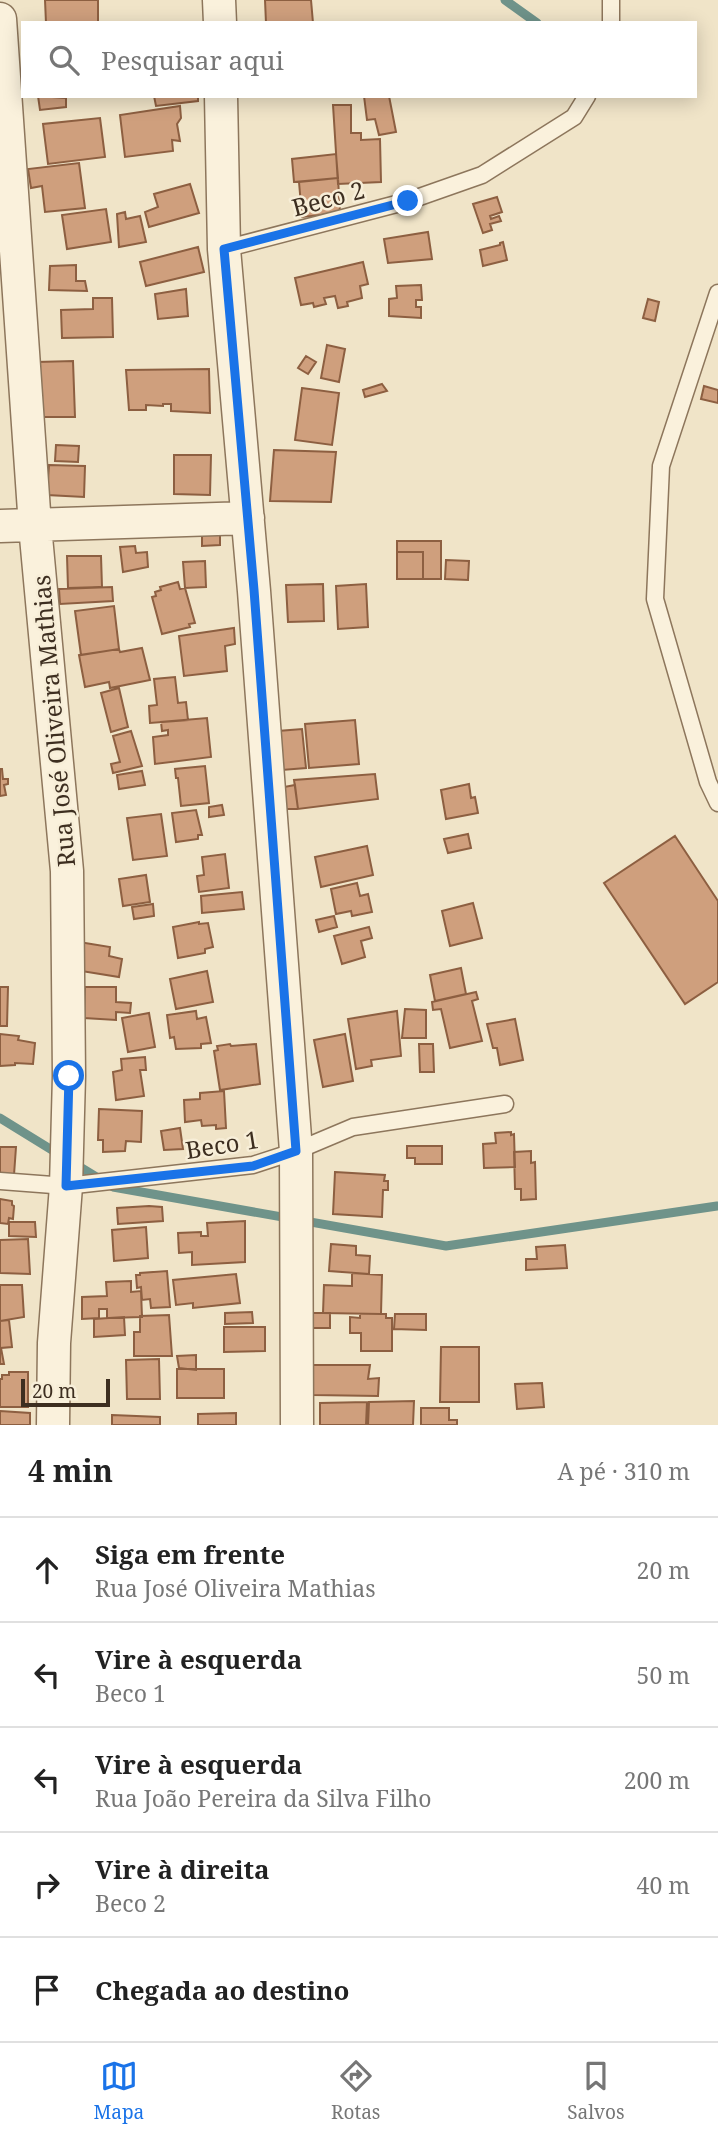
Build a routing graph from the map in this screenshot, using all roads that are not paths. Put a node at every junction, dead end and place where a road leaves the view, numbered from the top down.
1 (219, 0) edge
2 (611, 0) edge
3 (0, 19) edge
4 (220, 21) edge
5 (611, 21) edge
6 (221, 98) edge
7 (586, 98) edge
8 (224, 249) junction
9 (718, 293) edge
10 (247, 518) junction
11 (0, 526) edge
12 (35, 526) junction
13 (718, 803) edge
14 (505, 1104) dead end
15 (296, 1151) junction
16 (0, 1181) edge
17 (66, 1186) junction
18 (53, 1425) edge
19 (297, 1425) edge

1 - 4 street
2 - 5 lane
3 - 12 street, Rua José Oliveira Mathias
6 - 8 street
7 - 8 lane, Beco 2
8 - 10 street
9 - 13 lane
10 - 12 street
10 - 15 street
11 - 12 street
12 - 17 street, Rua José Oliveira Mathias
14 - 15 lane, Beco 1
15 - 17 lane, Beco 1
15 - 19 street
16 - 17 lane, Beco 1
17 - 18 street, Rua José Oliveira Mathias

